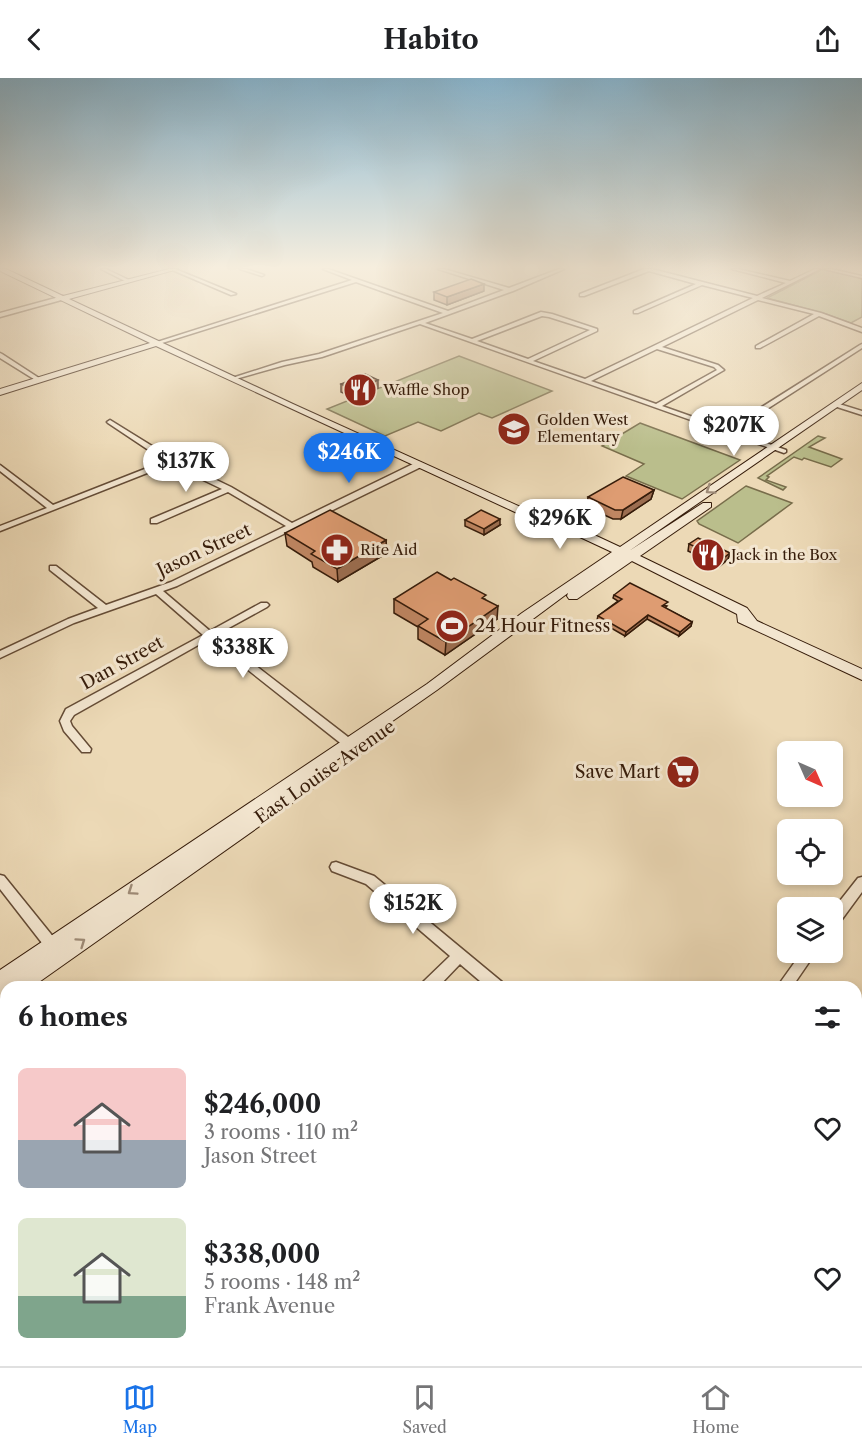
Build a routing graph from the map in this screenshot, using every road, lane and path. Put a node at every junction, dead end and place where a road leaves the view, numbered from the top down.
1 (128, 329) edge
2 (201, 329) edge
3 (398, 329) edge
4 (438, 329) edge
5 (502, 329) edge
6 (592, 329) edge
7 (694, 329) edge
8 (791, 329) edge
9 (472, 341) junction
10 (157, 343) junction
11 (862, 346) edge
12 (657, 347) junction
13 (758, 347) dead end
14 (0, 355) edge
15 (528, 361) junction
16 (39, 380) junction
17 (234, 380) junction
18 (586, 381) junction
19 (862, 386) edge
20 (0, 392) edge
21 (862, 397) edge
22 (657, 406) junction
23 (841, 406) junction
24 (862, 413) edge
25 (110, 422) dead end
26 (728, 431) junction
27 (779, 449) junction
28 (170, 461) junction
29 (418, 465) junction
30 (0, 467) edge
31 (228, 489) junction
32 (52, 508) junction
33 (154, 521) dead end
34 (291, 526) junction
35 (0, 529) edge
36 (622, 557) junction
37 (53, 567) dead end
38 (156, 590) junction
39 (264, 605) dead end
40 (103, 608) junction
41 (208, 634) junction
42 (0, 655) edge
43 (862, 675) edge
44 (353, 747) junction
45 (86, 749) dead end
46 (336, 867) dead end
47 (0, 880) edge
48 (862, 882) edge
49 (843, 907) edge
50 (56, 951) junction
51 (460, 955) junction
52 (802, 963) edge
53 (0, 981) edge
54 (23, 981) edge
55 (434, 981) edge
56 (490, 981) edge
57 (788, 981) edge

1 - 10 main road
2 - 10 street
3 - 17 street
4 - 9 street
5 - 9 street
6 - 15 street
7 - 12 street
8 - 13 street
9 - 15 street
10 - 16 main road
10 - 17 main road
11 - 26 street
12 - 18 street
12 - 22 street
14 - 16 street
15 - 18 street
16 - 20 main road
17 - 29 main road
18 - 22 street
19 - 23 main road
21 - 23 main road
22 - 26 street
23 - 24 street
23 - 27 main road, East Louise Avenue
25 - 28 street
26 - 27 street
27 - 36 main road, East Louise Avenue
28 - 31 street
28 - 32 street
29 - 34 street, Jason Street
29 - 36 main road
30 - 32 street
31 - 33 street
31 - 34 street
32 - 35 street
34 - 38 street, Jason Street
36 - 43 main road
36 - 44 main road, East Louise Avenue
37 - 40 street
38 - 40 street, Jason Street
38 - 41 street
39 - 41 street, Dan Street
40 - 42 street, Jason Street
41 - 44 street
41 - 45 street, Dan Street
44 - 50 main road, East Louise Avenue
46 - 51 street
47 - 50 street
48 - 49 street
50 - 53 main road, East Louise Avenue
50 - 54 main road, East Louise Avenue
51 - 55 street
51 - 56 street
52 - 57 street

